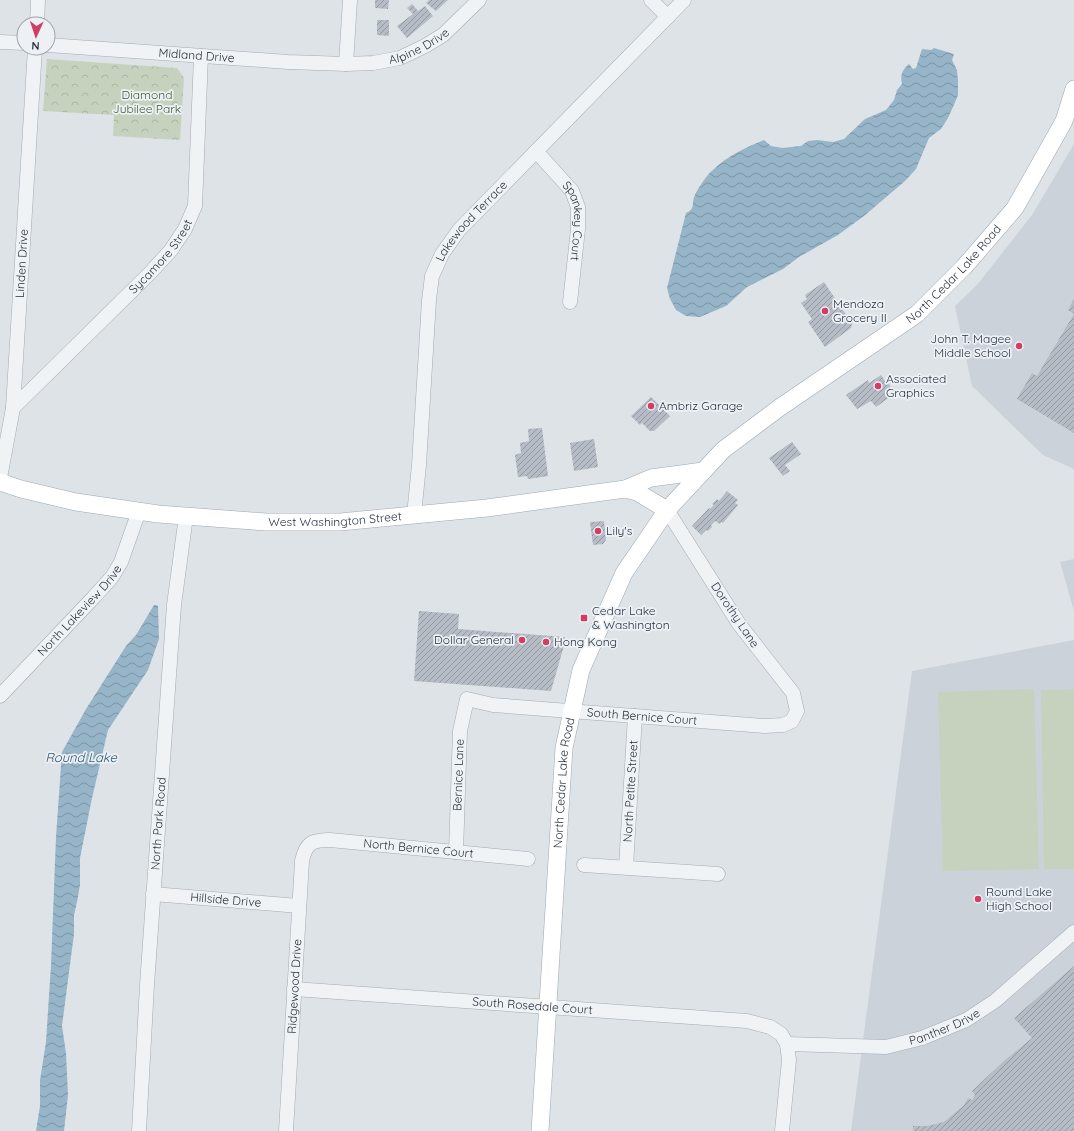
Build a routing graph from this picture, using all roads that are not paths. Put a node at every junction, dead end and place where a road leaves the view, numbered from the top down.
1 (38, 0) edge
2 (350, 0) edge
3 (478, 0) edge
4 (651, 0) edge
5 (684, 0) edge
6 (37, 16) edge
7 (668, 17) junction
8 (0, 42) edge
9 (16, 43) edge
10 (56, 46) edge
11 (35, 56) edge
12 (200, 56) junction
13 (346, 64) junction
14 (1074, 89) edge
15 (1070, 112) edge
16 (536, 151) junction
17 (570, 302) dead end
18 (13, 408) junction
19 (703, 471) junction
20 (0, 478) edge
21 (0, 482) edge
22 (625, 489) junction
23 (667, 510) junction
24 (139, 511) junction
25 (414, 515) junction
26 (186, 516) junction
27 (0, 696) edge
28 (467, 699) joint
29 (572, 711) junction
30 (635, 716) junction
31 (792, 720) joint
32 (309, 844) joint
33 (456, 852) junction
34 (528, 859) dead end
35 (584, 865) dead end
36 (626, 868) junction
37 (718, 874) dead end
38 (153, 894) junction
39 (299, 906) junction
40 (1074, 932) edge
41 (294, 989) junction
42 (548, 1007) junction
43 (787, 1044) junction
44 (139, 1131) edge
45 (286, 1131) edge
46 (540, 1131) edge
47 (782, 1131) edge

1 - 6 street
2 - 13 street
3 - 13 street, Alpine Drive
4 - 7 street
5 - 7 street, Lakewood Terrace
7 - 16 street, Lakewood Terrace
8 - 9 street
10 - 12 street, Midland Drive
11 - 18 street, Linden Drive
12 - 13 street, Midland Drive
12 - 18 street, Sycamore Street
14 - 15 main road, North Cedar Lake Road
15 - 19 main road, North Cedar Lake Road
16 - 17 street, Spankey Court
16 - 25 street, Lakewood Terrace
18 - 20 street, Linden Drive
19 - 22 main road
19 - 23 main road, North Cedar Lake Road
21 - 24 main road, West Washington Street
22 - 23 main road, West Washington Street
22 - 25 main road, West Washington Street
23 - 29 main road, North Cedar Lake Road
23 - 31 street, Dorothy Lane
24 - 26 main road, West Washington Street
24 - 27 street, North Lakeview Drive
25 - 26 main road, West Washington Street
26 - 38 street, North Park Road
28 - 29 street, South Bernice Court
28 - 33 street, Bernice Lane
29 - 30 street, South Bernice Court
29 - 42 main road, North Cedar Lake Road
30 - 31 street, South Bernice Court
30 - 36 street, North Petite Street
32 - 33 street, North Bernice Court
32 - 39 street, Ridgewood Drive
33 - 34 street, North Bernice Court
35 - 36 street
36 - 37 street
38 - 39 street, Hillside Drive
38 - 44 street, North Park Road
39 - 41 street, Ridgewood Drive
40 - 43 street, Panther Drive
41 - 42 street, South Rosedale Court
41 - 45 street, Ridgewood Drive
42 - 43 street, South Rosedale Court
42 - 46 main road, North Cedar Lake Road
43 - 47 street

